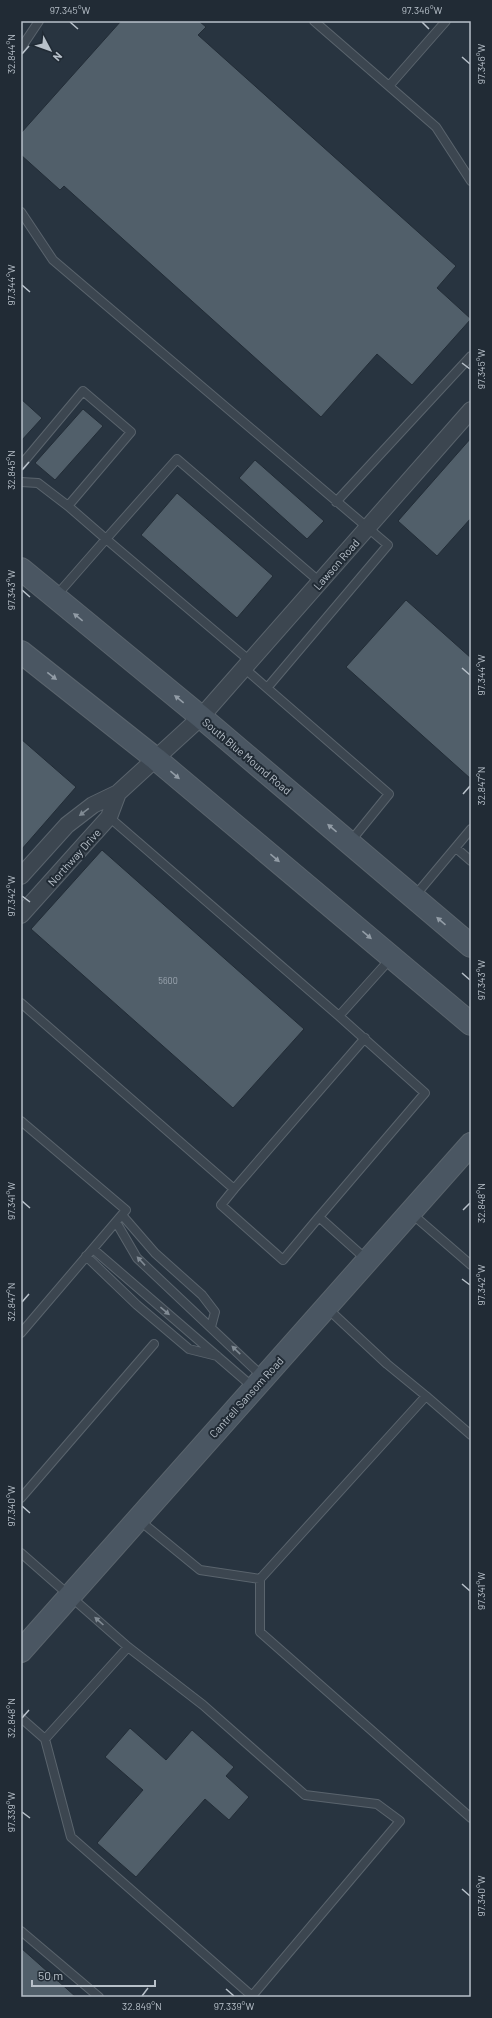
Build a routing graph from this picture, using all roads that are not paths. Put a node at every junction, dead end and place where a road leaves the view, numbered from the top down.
1 (39, 21) edge
2 (314, 21) edge
3 (446, 21) edge
4 (21, 48) edge
5 (389, 86) junction
6 (471, 181) edge
7 (21, 212) edge
8 (471, 356) edge
9 (471, 410) edge
10 (21, 465) edge
11 (21, 482) edge
12 (336, 502) junction
13 (68, 506) junction
14 (367, 528) junction
15 (106, 539) junction
16 (21, 569) edge
17 (320, 582) junction
18 (55, 597) junction
19 (21, 652) edge
20 (247, 664) junction
21 (267, 688) junction
22 (201, 717) junction
23 (156, 759) junction
24 (118, 794) junction
25 (109, 817) junction
26 (471, 829) edge
27 (350, 843) junction
28 (456, 848) junction
29 (471, 861) edge
30 (21, 876) edge
31 (414, 897) junction
32 (21, 915) edge
33 (471, 946) edge
34 (392, 957) junction
35 (21, 1003) edge
36 (339, 1016) junction
37 (471, 1024) edge
38 (364, 1038) junction
39 (21, 1121) edge
40 (470, 1148) edge
41 (234, 1189) junction
42 (410, 1212) junction
43 (319, 1217) junction
44 (119, 1218) junction
45 (93, 1249) junction
46 (86, 1256) junction
47 (367, 1260) junction
48 (471, 1265) edge
49 (327, 1307) junction
50 (211, 1327) junction
51 (21, 1333) edge
52 (154, 1344) dead end
53 (218, 1356) junction
54 (259, 1383) junction
55 (426, 1396) junction
56 (471, 1435) edge
57 (21, 1498) edge
58 (137, 1519) junction
59 (21, 1553) edge
60 (260, 1579) junction
61 (70, 1596) junction
62 (128, 1647) junction
63 (21, 1651) edge
64 (21, 1718) edge
65 (45, 1739) junction
66 (471, 1818) edge
67 (21, 1931) edge
68 (99, 1997) edge

1 - 4 lane
2 - 5 lane
3 - 5 lane
5 - 6 lane
7 - 12 lane
8 - 12 lane
9 - 14 street, Lawson Road
10 - 13 lane
11 - 13 lane
12 - 14 lane
13 - 15 lane
14 - 17 street, Lawson Road
14 - 21 lane
15 - 17 lane
15 - 18 lane
15 - 20 lane
16 - 18 main road, South Blue Mound Road
17 - 20 street, Lawson Road
22 -> 18 main road, South Blue Mound Road
19 -> 23 main road
20 - 21 lane
20 - 22 street, Lawson Road
21 - 27 lane
22 - 23 street, Northway Drive
27 -> 22 main road, South Blue Mound Road
23 - 24 street, Northway Drive
23 -> 34 main road
24 - 25 street, Northway Drive
24 -> 30 street, Northway Drive
25 - 32 street, Northway Drive
25 - 36 lane
26 - 28 lane
27 - 31 main road, South Blue Mound Road
28 - 29 lane
28 - 31 lane
33 -> 31 main road, South Blue Mound Road
34 - 36 lane
34 - 37 main road
35 - 41 lane
36 - 38 lane
38 - 41 lane
38 - 43 lane
39 - 44 lane
40 - 42 main road, Cantrell Sansom Road
41 - 43 lane
42 - 47 main road, Cantrell Sansom Road
42 - 48 lane
43 - 47 lane
44 - 45 lane
50 -> 44 lane
44 - 50 lane
45 - 46 lane
45 -> 53 lane
46 - 51 lane
46 - 53 lane
47 - 49 main road, Cantrell Sansom Road
49 - 54 main road, Cantrell Sansom Road
49 - 55 lane
54 -> 50 lane
52 - 57 lane
53 - 54 lane
54 - 58 main road, Cantrell Sansom Road
55 - 56 lane
55 - 60 lane
58 - 60 lane
58 - 61 main road, Cantrell Sansom Road
59 - 61 lane
60 - 66 lane
62 -> 61 lane
61 - 63 main road, Cantrell Sansom Road
62 - 65 lane
62 - 65 lane
64 - 65 lane
67 - 68 lane

